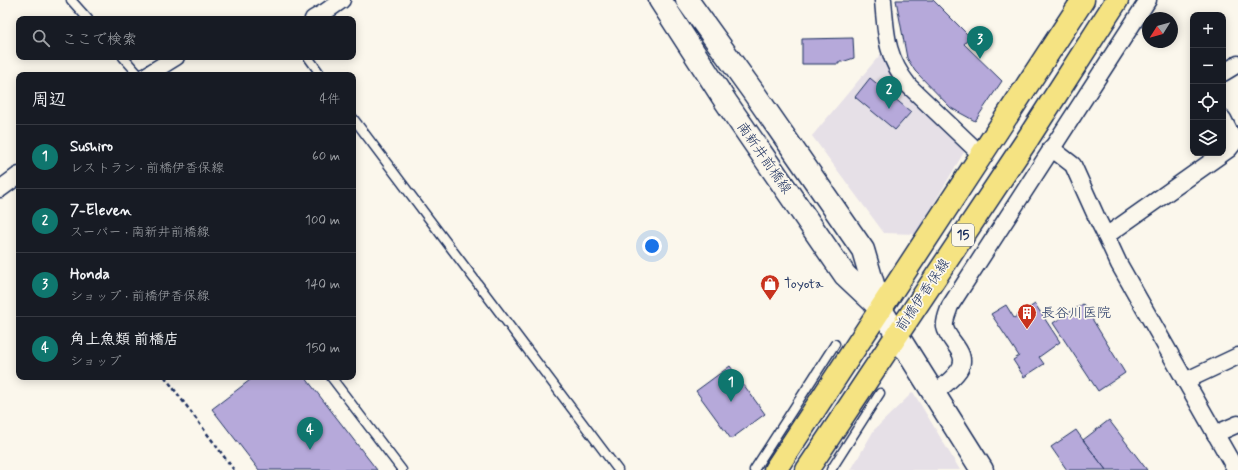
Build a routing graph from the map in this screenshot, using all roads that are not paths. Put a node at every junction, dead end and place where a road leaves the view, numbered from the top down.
1 (71, 0) edge
2 (342, 0) edge
3 (660, 0) edge
4 (687, 0) edge
5 (883, 0) edge
6 (1083, 0) edge
7 (1117, 0) edge
8 (1148, 0) edge
9 (85, 16) edge
10 (318, 16) edge
11 (126, 60) edge
12 (171, 60) edge
13 (310, 60) edge
14 (1238, 64) edge
15 (1226, 71) edge
16 (136, 72) edge
17 (152, 72) edge
18 (319, 72) edge
19 (1224, 120) edge
20 (356, 122) edge
21 (1052, 148) junction
22 (983, 154) junction
23 (16, 177) edge
24 (0, 189) edge
25 (1106, 236) junction
26 (880, 308) junction
27 (896, 334) junction
28 (835, 344) dead end
29 (1238, 356) edge
30 (333, 380) edge
31 (1185, 381) junction
32 (880, 393) dead end
33 (934, 394) junction
34 (806, 406) junction
35 (1238, 424) edge
36 (1215, 434) junction
37 (823, 464) edge
38 (402, 470) edge
39 (618, 470) edge
40 (754, 470) edge
41 (775, 470) edge
42 (982, 470) edge
43 (1236, 470) edge

1 - 9 lane
2 - 10 street
3 - 26 main road, 南新井前橋線
4 - 26 main road, 南新井前橋線
5 - 22 street
6 - 22 main road, 前橋伊香保線 / 15
7 - 27 main road, 前橋伊香保線 / 15
8 - 21 street
11 - 16 lane
12 - 17 street
13 - 18 lane
14 - 15 street
19 - 25 street
20 - 39 lane
21 - 25 street
21 - 33 street
22 - 26 main road, 前橋伊香保線 / 15
23 - 24 street
25 - 31 street
26 - 27 main road, 南新井前橋線
26 - 34 main road, 前橋伊香保線 / 15
27 - 33 main road, 南新井前橋線
27 - 37 main road, 前橋伊香保線 / 15
28 - 34 lane
29 - 31 street
30 - 38 lane
31 - 36 street
32 - 37 lane
33 - 42 main road, 南新井前橋線
34 - 40 lane
34 - 41 main road, 前橋伊香保線 / 15
35 - 36 street
36 - 43 street

